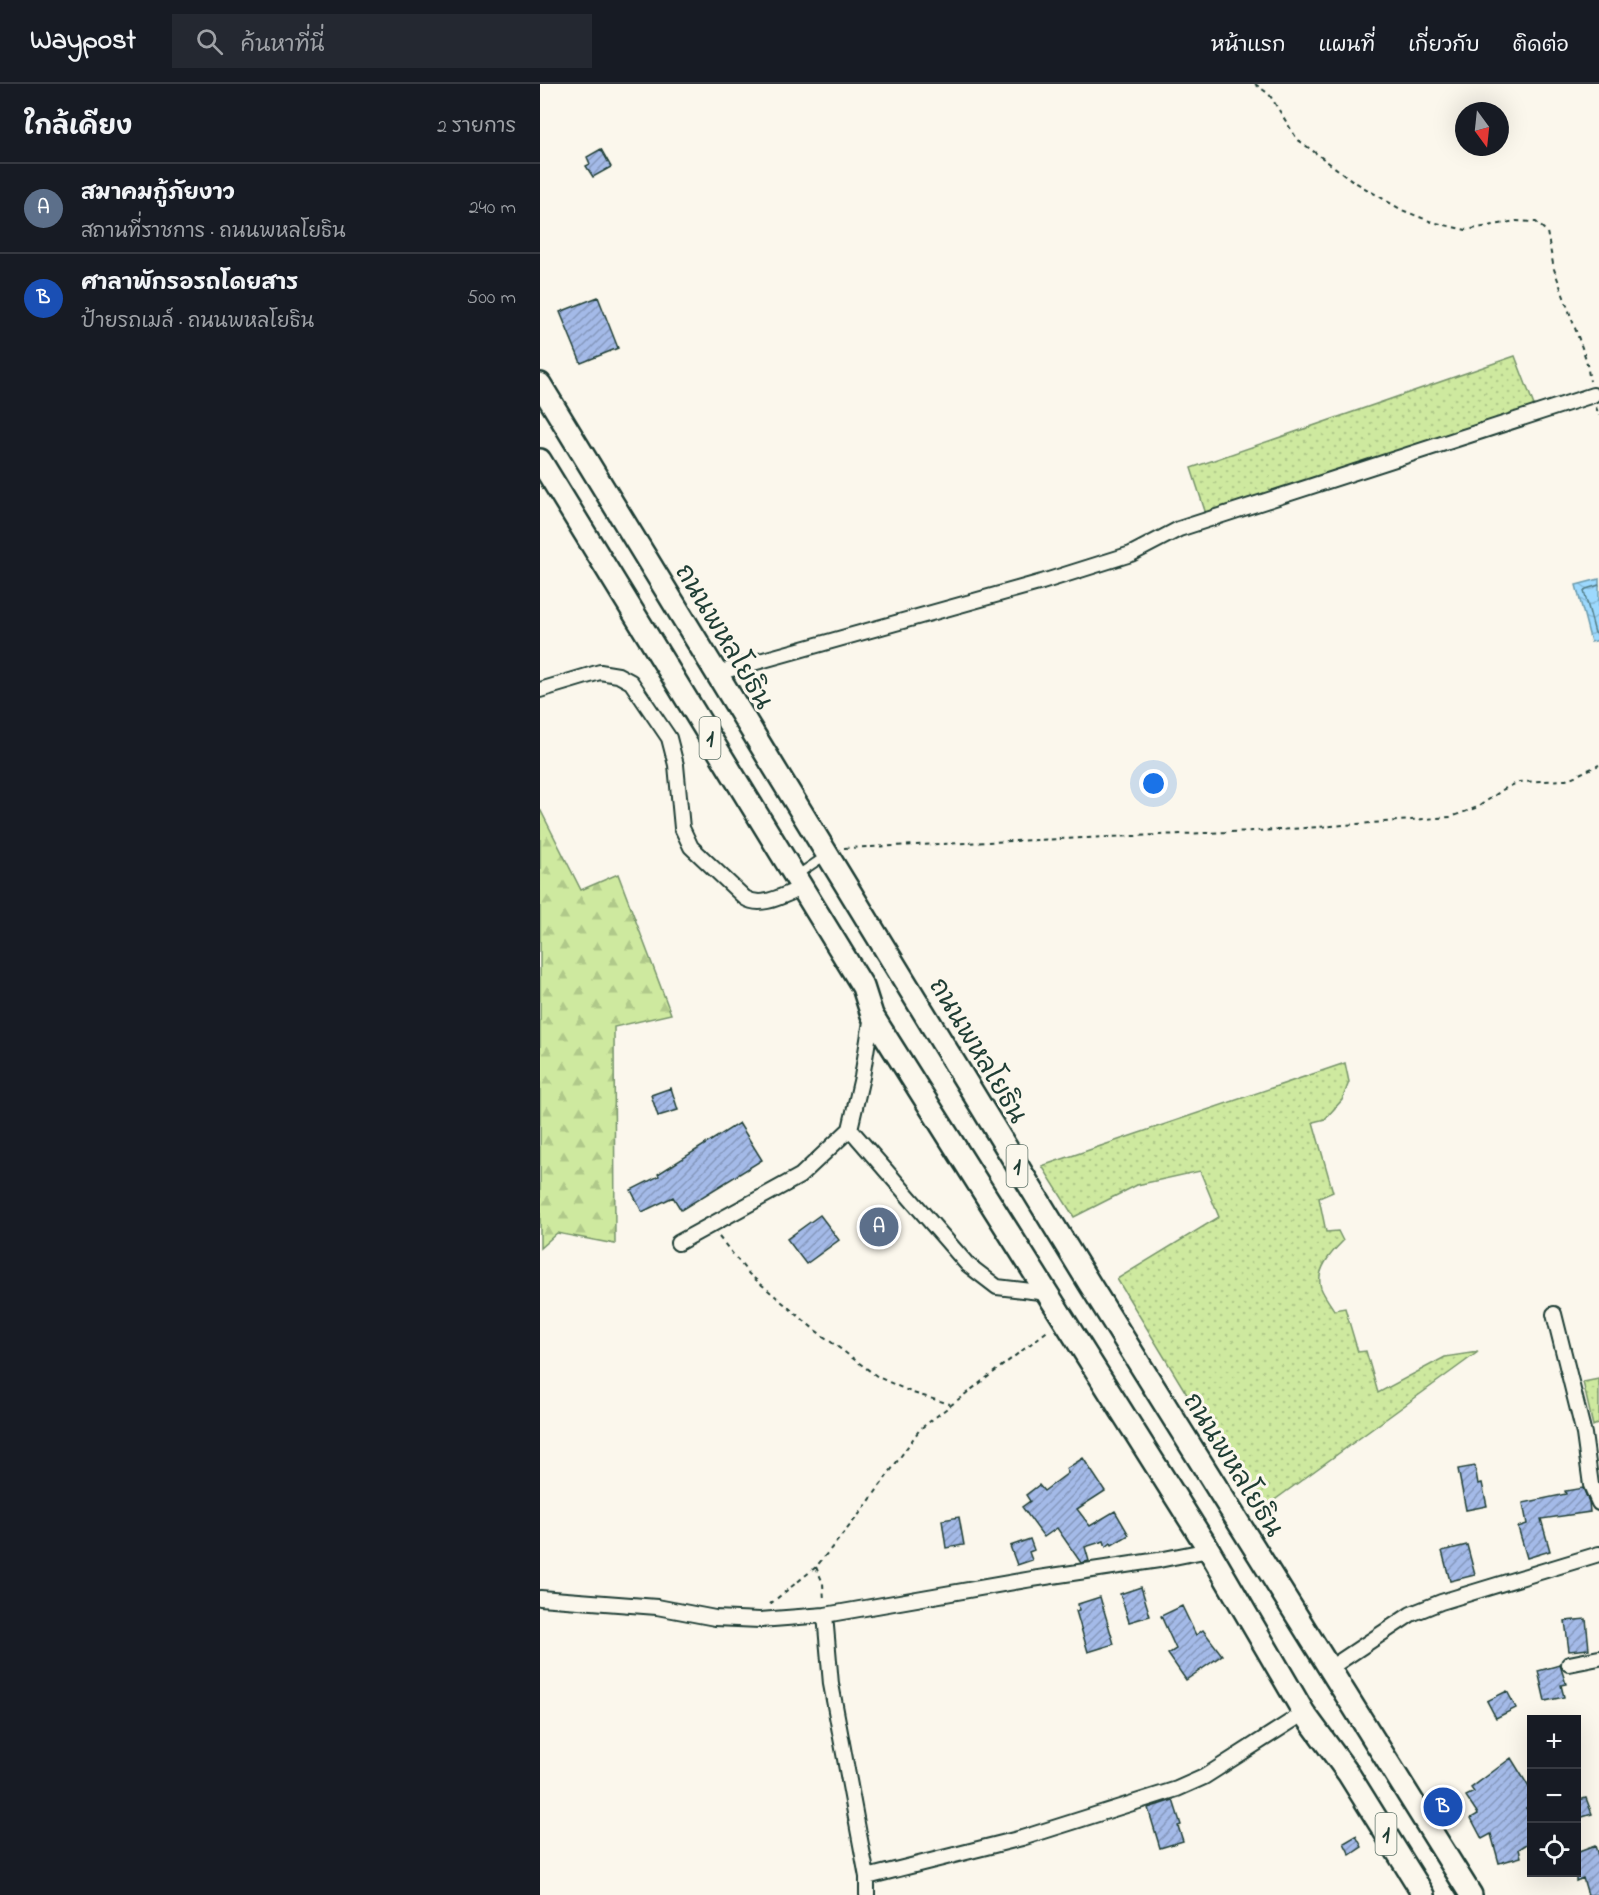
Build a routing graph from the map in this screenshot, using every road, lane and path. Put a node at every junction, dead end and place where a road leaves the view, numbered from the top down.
1 (1255, 84) edge
2 (540, 384) edge
3 (1593, 395) junction
4 (1599, 416) edge
5 (540, 460) edge
6 (717, 673) junction
7 (540, 690) edge
8 (1599, 765) edge
9 (826, 851) junction
10 (799, 882) junction
11 (872, 1015) junction
12 (850, 1129) junction
13 (710, 1226) junction
14 (678, 1243) dead end
15 (1048, 1293) junction
16 (1554, 1314) dead end
17 (1065, 1318) junction
18 (950, 1404) junction
19 (1599, 1503) edge
20 (1209, 1550) junction
21 (1599, 1554) edge
22 (816, 1567) junction
23 (540, 1598) edge
24 (825, 1615) junction
25 (760, 1620) junction
26 (1599, 1658) edge
27 (1569, 1664) dead end
28 (1330, 1668) junction
29 (1305, 1713) junction
30 (867, 1877) junction
31 (867, 1895) edge
32 (1424, 1895) edge
33 (1471, 1895) edge

1 - 3 path
2 - 6 highway, ถนนพหลโยธิน / 1
3 - 4 path
3 - 6 street
5 - 10 highway, 1
6 - 9 highway, ถนนพหลโยธิน / 1
7 - 10 street
8 - 9 path
9 - 10 lane
9 - 28 highway, ถนนพหลโยธิน / 1
10 - 11 highway, 1
11 - 12 street
11 - 15 highway, 1
12 - 13 street
12 - 15 street
13 - 14 street
13 - 18 path
15 - 17 highway, 1
16 - 19 street
17 - 18 path
17 - 20 highway, 1
18 - 22 path
20 - 24 street
20 - 29 highway, 1
21 - 28 street
22 - 24 path
22 - 25 path
23 - 25 street
24 - 25 street
24 - 30 street
26 - 27 street
28 - 33 highway, ถนนพหลโยธิน / 1
29 - 30 street
29 - 32 highway, 1
30 - 31 street

